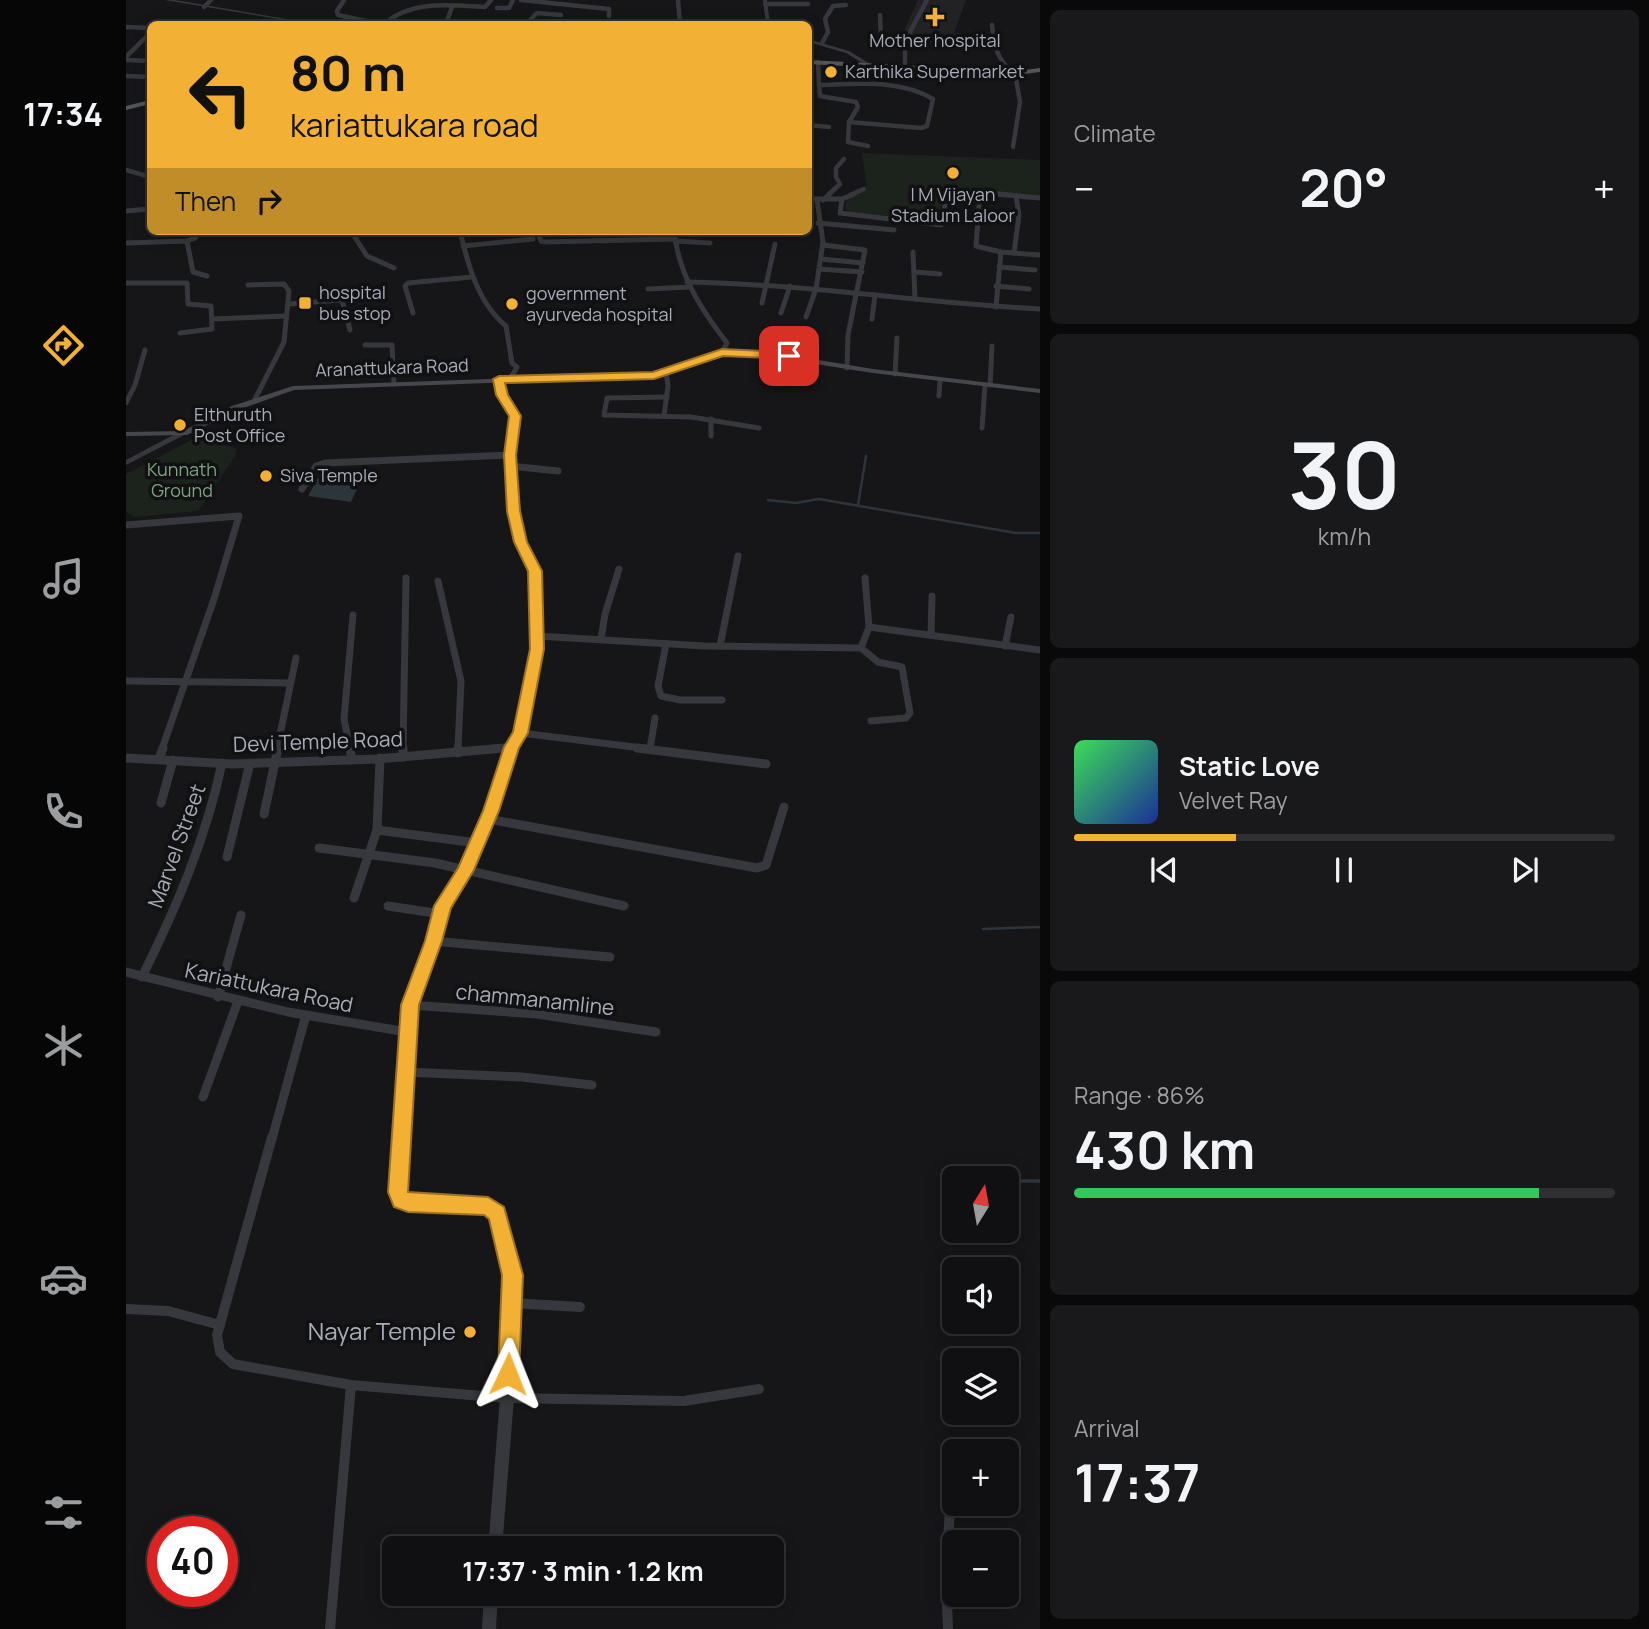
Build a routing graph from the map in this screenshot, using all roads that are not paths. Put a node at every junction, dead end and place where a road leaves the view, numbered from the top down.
1 (167, 0) edge
2 (211, 0) edge
3 (344, 0) edge
4 (491, 0) edge
5 (513, 0) edge
6 (521, 0) edge
7 (678, 0) edge
8 (927, 0) edge
9 (422, 2) edge
10 (765, 2) edge
11 (461, 3) edge
12 (808, 4) dead end
13 (846, 5) dead end
14 (204, 7) junction
15 (452, 7) junction
16 (497, 8) dead end
17 (561, 15) dead end
18 (880, 15) dead end
19 (609, 16) dead end
20 (295, 21) edge
21 (368, 21) edge
22 (386, 21) edge
23 (447, 21) edge
24 (529, 21) edge
25 (680, 21) edge
26 (768, 21) edge
27 (992, 25) dead end
28 (126, 27) edge
29 (147, 28) edge
30 (147, 35) edge
31 (910, 35) junction
32 (142, 38) junction
33 (147, 39) edge
34 (812, 41) edge
35 (944, 41) dead end
36 (822, 43) junction
37 (126, 59) edge
38 (147, 61) edge
39 (812, 62) edge
40 (818, 62) junction
41 (869, 65) junction
42 (907, 67) junction
43 (1040, 71) edge
44 (1015, 73) junction
45 (126, 76) edge
46 (147, 77) edge
47 (818, 85) junction
48 (147, 103) edge
49 (126, 108) edge
50 (849, 122) junction
51 (812, 125) edge
52 (829, 127) dead end
53 (925, 128) junction
54 (927, 138) dead end
55 (868, 146) dead end
56 (1013, 147) dead end
57 (844, 159) dead end
58 (126, 170) edge
59 (147, 176) edge
60 (864, 189) dead end
61 (980, 193) junction
62 (1016, 196) junction
63 (1040, 198) edge
64 (812, 199) edge
65 (842, 199) junction
66 (820, 200) junction
67 (147, 209) edge
68 (126, 211) edge
69 (818, 223) junction
70 (894, 230) dead end
71 (196, 235) edge
72 (352, 235) edge
73 (461, 235) edge
74 (538, 235) edge
75 (674, 235) edge
76 (533, 239) dead end
77 (675, 240) junction
78 (187, 241) junction
79 (126, 243) edge
80 (710, 243) dead end
81 (775, 243) dead end
82 (823, 245) junction
83 (463, 246) junction
84 (914, 252) dead end
85 (1001, 252) junction
86 (1014, 253) junction
87 (1040, 255) edge
88 (821, 260) junction
89 (863, 263) junction
90 (999, 267) junction
91 (394, 268) dead end
92 (819, 269) junction
93 (1035, 270) dead end
94 (862, 272) junction
95 (914, 272) junction
96 (940, 274) dead end
97 (207, 276) dead end
98 (472, 277) junction
99 (126, 284) edge
100 (687, 284) junction
101 (768, 284) junction
102 (248, 285) dead end
103 (790, 286) junction
104 (996, 286) junction
105 (338, 289) dead end
106 (648, 289) dead end
107 (816, 289) junction
108 (1029, 289) dead end
109 (859, 293) junction
110 (875, 295) junction
111 (915, 299) junction
112 (341, 300) junction
113 (289, 303) junction
114 (762, 303) dead end
115 (996, 307) junction
116 (1040, 309) edge
117 (413, 313) dead end
118 (781, 313) dead end
119 (286, 316) junction
120 (806, 317) dead end
121 (212, 319) junction
122 (872, 319) dead end
123 (350, 330) dead end
124 (180, 332) dead end
125 (897, 338) dead end
126 (365, 345) dead end
127 (992, 346) dead end
128 (145, 350) dead end
129 (722, 352) junction
130 (847, 368) junction
131 (666, 372) junction
132 (895, 374) junction
133 (499, 379) junction
134 (510, 379) junction
135 (940, 380) junction
136 (394, 384) junction
137 (988, 385) junction
138 (1040, 391) edge
139 (939, 396) dead end
140 (667, 397) junction
141 (254, 401) junction
142 (126, 403) edge
143 (664, 416) junction
144 (711, 419) junction
145 (759, 428) dead end
146 (982, 428) dead end
147 (184, 433) junction
148 (126, 434) edge
149 (711, 436) dead end
150 (510, 455) junction
151 (126, 463) edge
152 (510, 466) junction
153 (558, 471) dead end
154 (302, 489) dead end
155 (126, 519) edge
156 (126, 525) edge
157 (738, 556) dead end
158 (619, 569) dead end
159 (406, 578) dead end
160 (865, 578) dead end
161 (438, 581) dead end
162 (932, 596) dead end
163 (352, 615) dead end
164 (1011, 617) dead end
165 (869, 627) junction
166 (931, 635) junction
167 (537, 636) junction
168 (601, 639) junction
169 (666, 644) junction
170 (720, 646) junction
171 (1005, 646) junction
172 (862, 648) junction
173 (1040, 650) edge
174 (296, 658) dead end
175 (126, 681) edge
176 (186, 682) junction
177 (289, 683) junction
178 (722, 700) dead end
179 (655, 718) dead end
180 (871, 721) dead end
181 (521, 733) junction
182 (511, 747) junction
183 (650, 749) junction
184 (458, 753) junction
185 (403, 757) junction
186 (126, 758) edge
187 (380, 758) junction
188 (159, 759) junction
189 (173, 760) junction
190 (352, 760) junction
191 (276, 761) junction
192 (222, 763) junction
193 (250, 763) junction
194 (766, 764) dead end
195 (161, 803) dead end
196 (784, 807) dead end
197 (264, 814) dead end
198 (488, 819) junction
199 (377, 830) junction
200 (477, 843) junction
201 (319, 848) dead end
202 (370, 855) junction
203 (227, 857) dead end
204 (466, 870) junction
205 (354, 898) dead end
206 (388, 906) dead end
207 (624, 906) dead end
208 (441, 914) junction
209 (242, 915) dead end
210 (433, 941) junction
211 (610, 957) dead end
212 (126, 972) edge
213 (142, 977) junction
214 (218, 997) junction
215 (238, 1001) junction
216 (410, 1005) junction
217 (306, 1016) junction
218 (407, 1032) junction
219 (656, 1032) dead end
220 (404, 1073) junction
221 (592, 1085) dead end
222 (202, 1097) dead end
223 (512, 1303) junction
224 (580, 1307) dead end
225 (126, 1309) edge
226 (220, 1325) junction
227 (351, 1385) junction
228 (759, 1389) dead end
229 (507, 1398) junction
230 (950, 1516) edge
231 (496, 1536) edge
232 (490, 1606) edge
233 (330, 1629) edge
234 (489, 1629) edge
235 (948, 1629) edge

1 - 14 street
2 - 14 street
3 - 21 street
4 - 11 street
5 - 16 street
6 - 19 street
7 - 25 street
8 - 31 street
9 - 15 street
9 - 22 street
10 - 12 street
10 - 26 street
11 - 15 street
13 - 36 street
14 - 20 street
15 - 23 street
17 - 24 street
18 - 42 street
27 - 44 street
28 - 29 street
30 - 32 street
31 - 35 street
31 - 42 street
32 - 33 street
32 - 37 street
34 - 36 street
36 - 41 street
37 - 38 street
39 - 40 main road
40 - 41 main road
40 - 47 street
41 - 42 main road
42 - 44 main road
43 - 44 main road
44 - 56 street
45 - 46 street
47 - 50 street
47 - 53 street
48 - 49 main road
50 - 53 street
50 - 55 street
51 - 52 street
53 - 54 street
57 - 66 street
58 - 59 street
60 - 65 street
61 - 62 street
61 - 65 street
61 - 85 street
62 - 63 street
62 - 86 street
64 - 66 street
65 - 66 street
66 - 69 street
67 - 68 street
69 - 70 street
69 - 82 street
71 - 78 street
72 - 91 street
73 - 83 street
74 - 77 street
75 - 77 street
76 - 83 street
77 - 80 street
77 - 100 street
78 - 79 street
78 - 97 street
81 - 101 street
82 - 88 street
82 - 89 street
83 - 98 street
84 - 95 street
85 - 86 street
85 - 90 street
86 - 87 street
88 - 89 street
88 - 92 street
89 - 94 street
90 - 93 street
90 - 104 street
92 - 94 street
92 - 107 street
94 - 109 street
95 - 96 street
95 - 111 street
98 - 117 street
98 - 134 street
99 - 121 street
100 - 101 street
100 - 106 street
100 - 129 street
101 - 103 street
101 - 114 street
102 - 113 street
103 - 107 street
103 - 118 street
104 - 108 street
104 - 115 street
105 - 112 street
107 - 109 street
107 - 120 street
109 - 110 street
109 - 130 street
110 - 111 street
110 - 122 street
111 - 115 street
112 - 113 street
112 - 123 street
113 - 119 street
115 - 116 street
119 - 121 street
119 - 141 street
121 - 124 street
125 - 132 street
126 - 136 street
127 - 137 street
128 - 142 street
129 - 130 main road, Aranattukara Road
129 - 131 main road, Aranattukara Road
130 - 132 main road, Aranattukara Road
131 - 134 main road, Aranattukara Road
131 - 140 street
132 - 135 main road, Aranattukara Road
133 - 134 main road, Aranattukara Road
133 - 136 main road, Aranattukara Road
133 - 150 street
135 - 137 main road, Aranattukara Road
135 - 139 street
136 - 141 main road, Aranattukara Road
137 - 138 main road, Aranattukara Road
137 - 146 street
140 - 143 street
140 - 143 street
141 - 147 main road, Aranattukara Road
143 - 144 street
144 - 145 street
144 - 149 street
147 - 148 main road, Aranattukara Road
147 - 151 street
150 - 152 street
150 - 154 street
152 - 153 street
152 - 167 street
155 - 156 street
156 - 176 street
157 - 170 street
158 - 168 street
159 - 185 street
160 - 165 street
161 - 184 street
162 - 166 street
163 - 190 street
164 - 171 street
165 - 166 street
165 - 172 street
166 - 171 street
167 - 168 street
167 - 181 street
168 - 169 street
169 - 170 street
169 - 178 street
170 - 172 street
171 - 173 street
172 - 180 street
174 - 177 street
175 - 176 street
176 - 177 street
176 - 188 street
177 - 191 street
179 - 183 street
181 - 182 street
181 - 183 street
182 - 184 street, Devi Temple Road
182 - 198 street
183 - 194 street
184 - 185 street, Devi Temple Road
185 - 187 street, Devi Temple Road
186 - 188 street, Devi Temple Road
187 - 190 street, Devi Temple Road
187 - 199 street
188 - 189 street, Devi Temple Road
189 - 192 street, Devi Temple Road
189 - 195 street
190 - 191 street, Devi Temple Road
191 - 193 street, Devi Temple Road
191 - 197 street
192 - 193 street, Devi Temple Road
192 - 213 street, Marvel Street
193 - 203 street
196 - 198 street
198 - 200 street
199 - 200 street
199 - 202 street
200 - 204 street
201 - 202 street
202 - 204 street
202 - 205 street
204 - 207 street
204 - 208 street
206 - 208 street
208 - 210 street
209 - 214 street
210 - 211 street
210 - 216 street
212 - 213 street, Kariattukara Road
213 - 214 street, Kariattukara Road
214 - 215 street, Kariattukara Road
215 - 217 street, Kariattukara Road
215 - 222 street
216 - 218 street
216 - 219 street, chammanamline
217 - 218 street, Kariattukara Road
217 - 226 street
218 - 220 street
220 - 221 street
220 - 223 street
223 - 224 street
223 - 229 street
225 - 226 street
226 - 227 street
227 - 229 street
227 - 233 street
228 - 229 street
229 - 231 street
230 - 235 street
232 - 234 street

